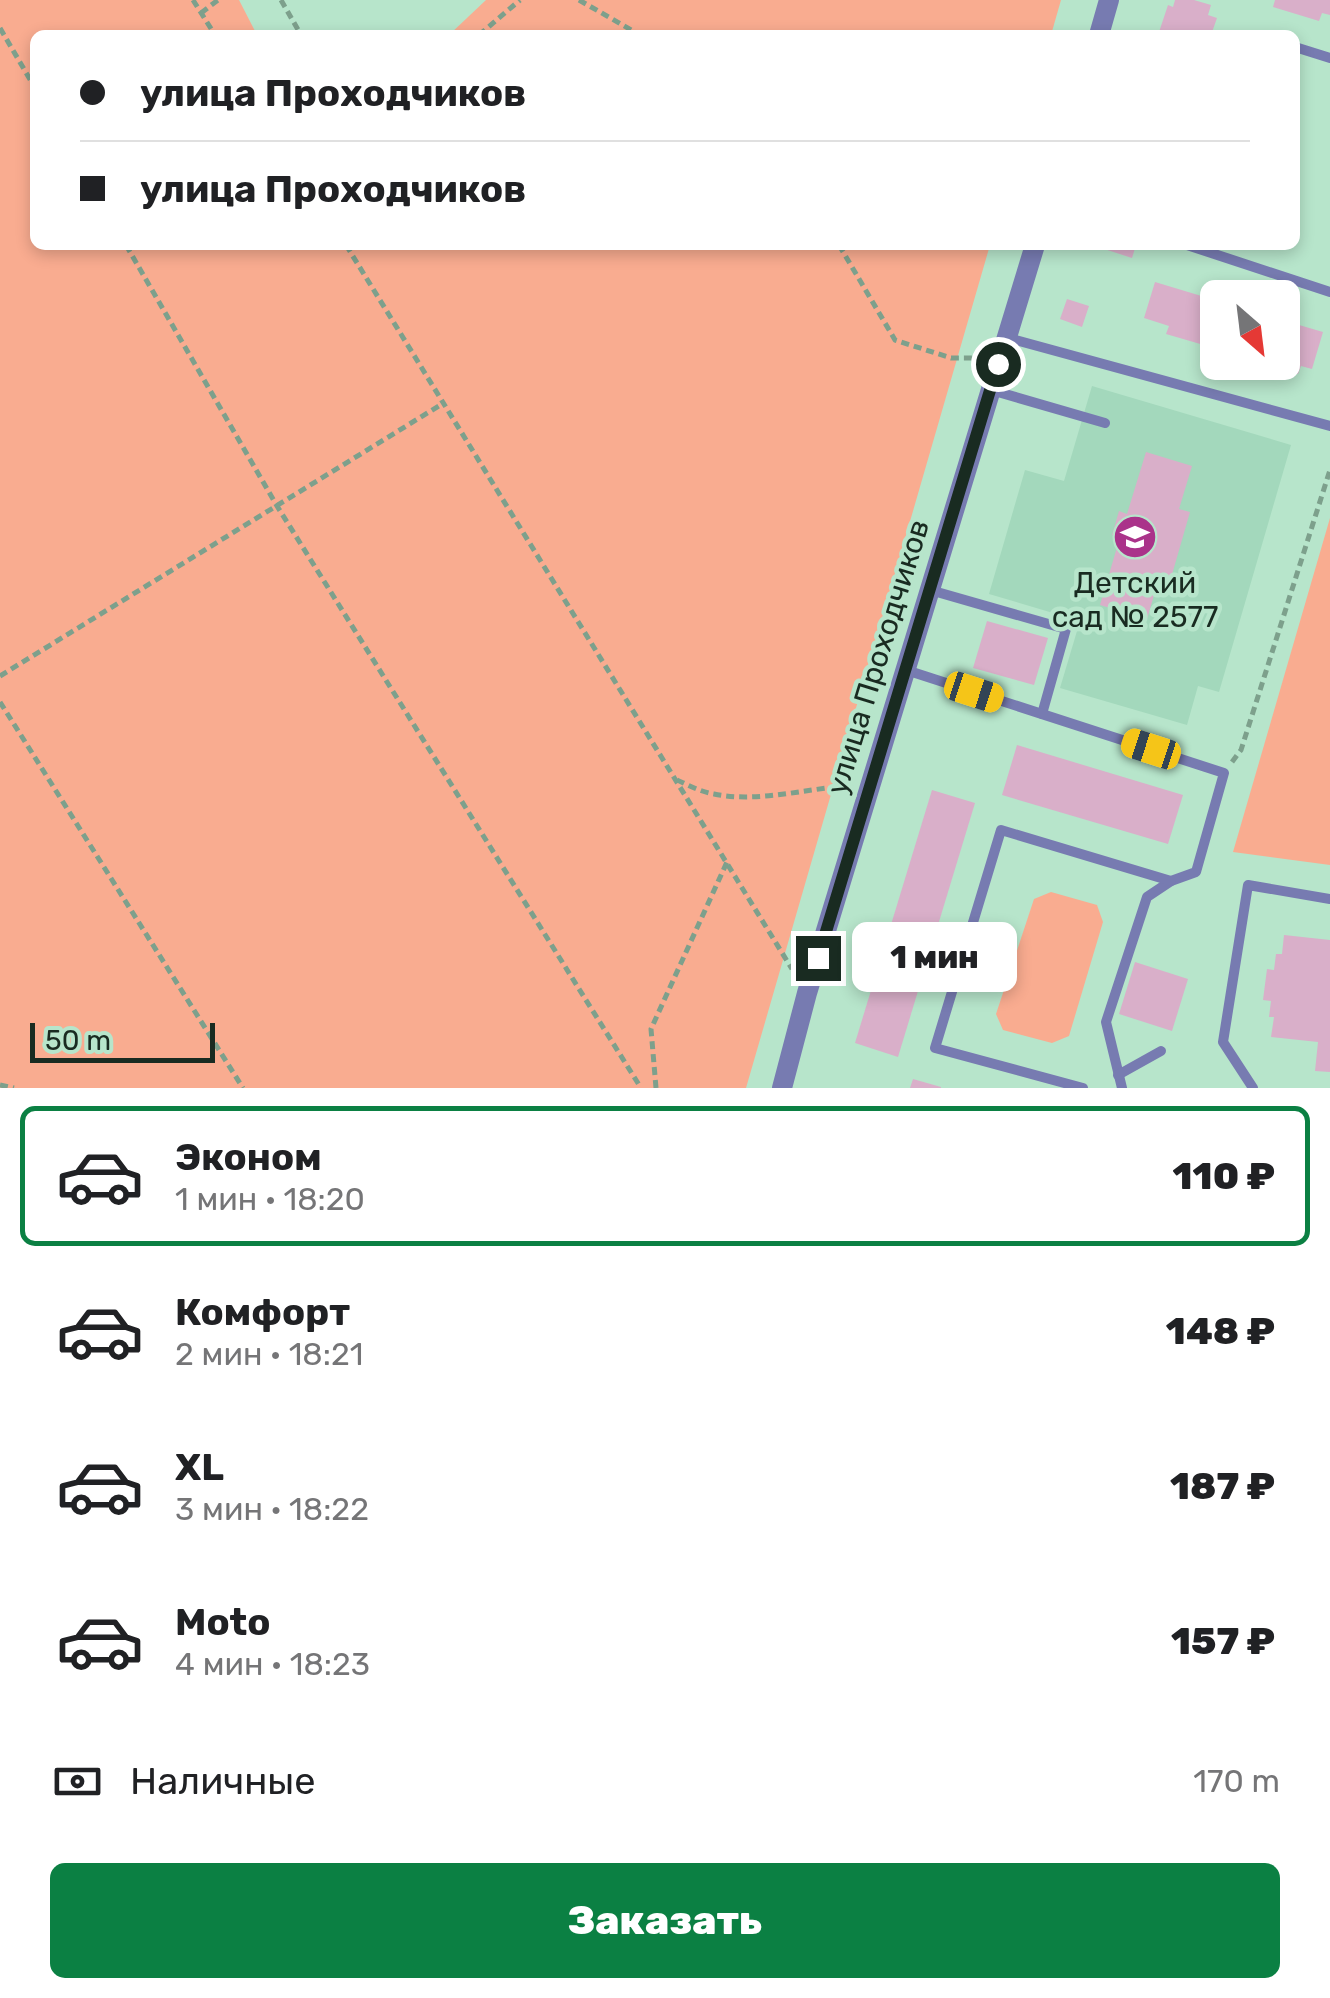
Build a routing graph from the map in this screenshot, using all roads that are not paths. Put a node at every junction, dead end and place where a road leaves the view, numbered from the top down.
1 (1109, 0) edge
2 (1100, 30) edge
3 (1300, 49) edge
4 (1330, 58) edge
5 (1032, 250) edge
6 (1202, 250) edge
7 (1330, 292) edge
8 (1006, 338) junction
9 (990, 390) junction
10 (1106, 423) dead end
11 (1330, 426) edge
12 (930, 590) junction
13 (906, 670) junction
14 (1042, 714) junction
15 (1171, 881) junction
16 (1330, 899) edge
17 (1161, 1051) dead end
18 (1118, 1075) junction
19 (782, 1088) edge
20 (1083, 1088) edge
21 (1122, 1088) edge
22 (1254, 1088) edge

1 - 2 street
3 - 4 lane
5 - 8 street, улица Проходчиков
6 - 7 lane
8 - 9 street, улица Проходчиков
8 - 11 lane
9 - 10 lane
9 - 12 street, улица Проходчиков
12 - 13 street, улица Проходчиков
12 - 14 lane
13 - 14 lane
13 - 19 street, улица Проходчиков
14 - 15 lane
15 - 18 lane
15 - 20 lane
16 - 22 lane
17 - 18 lane
18 - 21 lane

